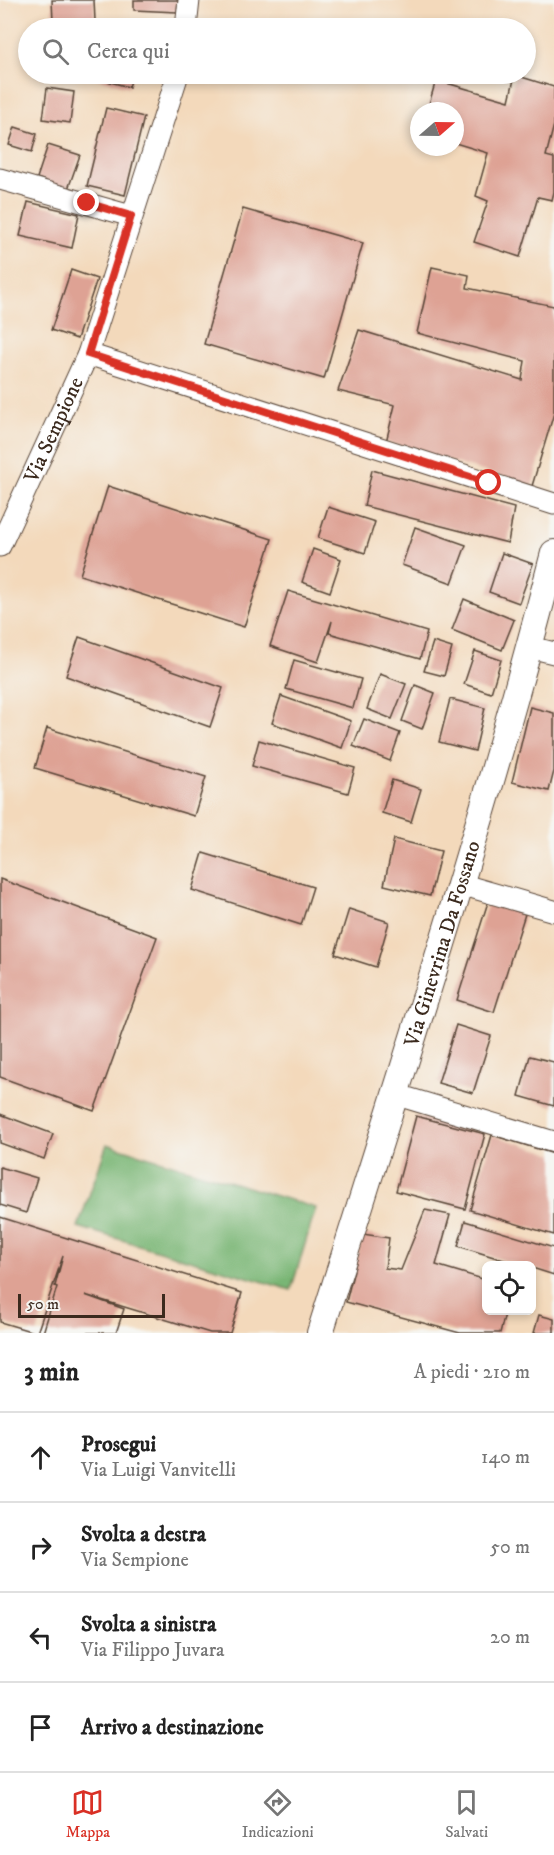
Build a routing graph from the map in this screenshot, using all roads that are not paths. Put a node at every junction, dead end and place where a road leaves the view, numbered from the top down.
1 (189, 0) edge
2 (187, 18) edge
3 (175, 84) edge
4 (0, 179) edge
5 (131, 216) junction
6 (88, 354) junction
7 (554, 504) edge
8 (0, 546) edge
9 (554, 553) edge
10 (542, 650) edge
11 (460, 884) junction
12 (554, 911) edge
13 (394, 1094) junction
14 (554, 1142) edge
15 (320, 1333) edge

1 - 2 street
3 - 5 street, Via Sempione
4 - 5 street
5 - 6 street, Via Sempione
6 - 7 street
6 - 8 street, Via Sempione
9 - 10 street, Via Ginevrina Da Fossano
10 - 11 street, Via Ginevrina Da Fossano
11 - 12 street
11 - 13 street, Via Ginevrina Da Fossano
13 - 14 street
13 - 15 street, Via Ginevrina Da Fossano

